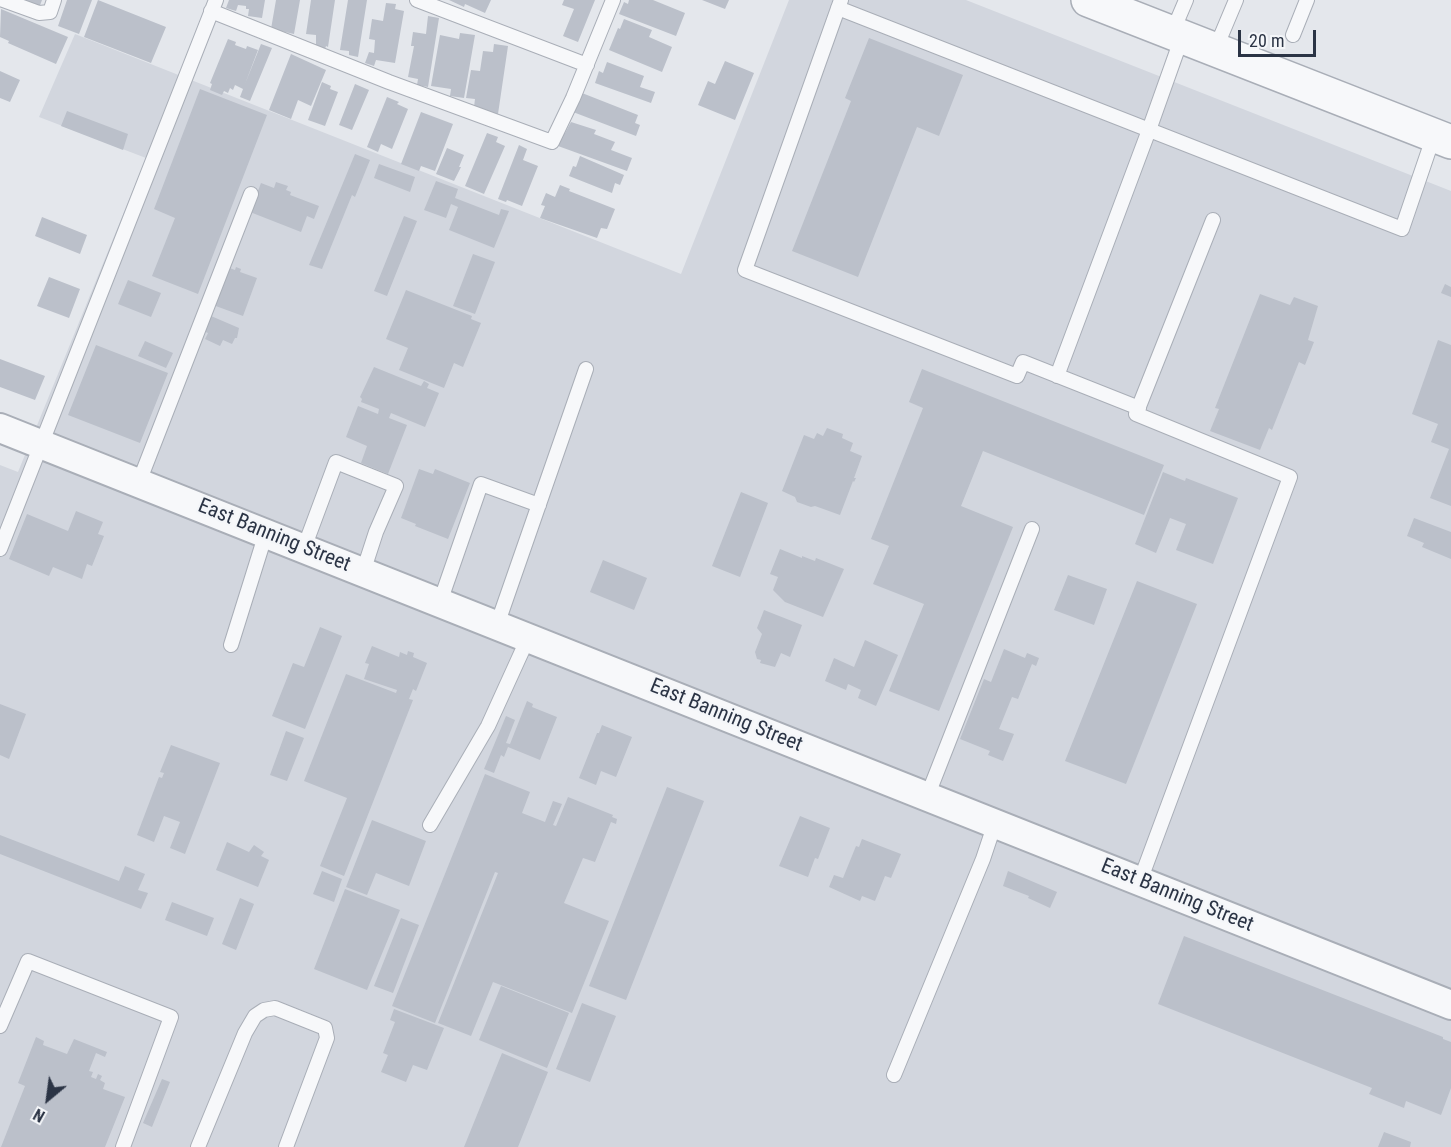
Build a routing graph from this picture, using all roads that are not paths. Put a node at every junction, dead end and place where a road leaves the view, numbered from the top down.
1 (3, 0) edge
2 (54, 0) edge
3 (417, 0) edge
4 (613, 0) edge
5 (1088, 0) edge
6 (1186, 0) edge
7 (1236, 0) edge
8 (1307, 0) edge
9 (839, 4) edge
10 (214, 5) edge
11 (1177, 35) junction
12 (1293, 35) dead end
13 (1215, 50) junction
14 (587, 65) junction
15 (1149, 130) junction
16 (1443, 139) edge
17 (251, 194) dead end
18 (1213, 220) dead end
19 (586, 369) dead end
20 (1057, 376) junction
21 (1139, 408) junction
22 (0, 428) edge
23 (42, 444) junction
24 (139, 482) junction
25 (539, 506) junction
26 (1032, 529) dead end
27 (266, 533) junction
28 (304, 548) junction
29 (0, 549) edge
30 (363, 572) junction
31 (440, 602) junction
32 (497, 625) junction
33 (528, 638) junction
34 (231, 645) dead end
35 (927, 797) junction
36 (995, 823) junction
37 (430, 825) dead end
38 (1140, 881) junction
39 (1451, 1005) edge
40 (0, 1026) edge
41 (894, 1075) dead end
42 (123, 1147) edge
43 (198, 1147) edge
44 (286, 1147) edge

1 - 2 lane
3 - 14 lane
4 - 14 lane
5 - 11 street
6 - 11 lane
7 - 13 lane
8 - 12 lane
9 - 15 lane
9 - 20 lane
10 - 14 lane
10 - 23 lane
11 - 13 street
11 - 15 lane
13 - 16 street
15 - 16 lane
15 - 20 lane
17 - 24 lane
18 - 21 lane
19 - 25 lane
20 - 21 lane
21 - 38 lane
22 - 23 street, East Banning Street
23 - 24 street, East Banning Street
23 - 29 lane
24 - 27 street, East Banning Street
25 - 31 lane
25 - 32 lane
26 - 35 lane
27 - 28 street, East Banning Street
27 - 34 lane
28 - 30 street, East Banning Street
28 - 30 lane
30 - 31 street, East Banning Street
31 - 32 street, East Banning Street
32 - 33 street, East Banning Street
33 - 35 street, East Banning Street
33 - 37 lane
35 - 36 street, East Banning Street
36 - 38 street, East Banning Street
36 - 41 lane
38 - 39 street, East Banning Street
40 - 42 lane
43 - 44 lane

